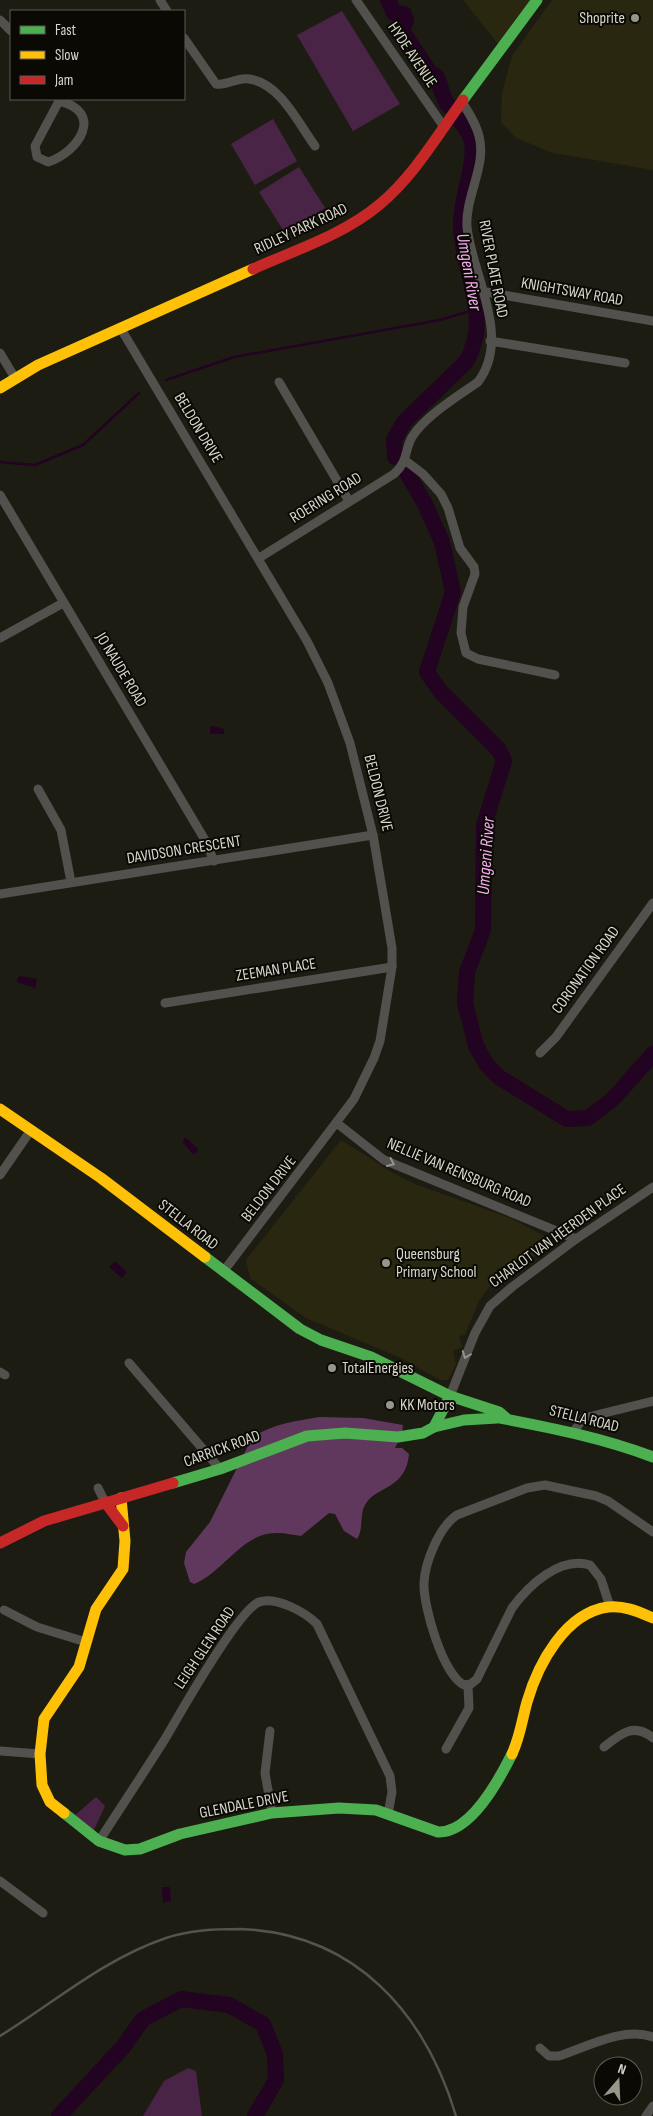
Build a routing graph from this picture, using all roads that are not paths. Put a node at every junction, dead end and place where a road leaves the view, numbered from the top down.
1 (356, 0) edge
2 (537, 0) edge
3 (0, 20) edge
4 (10, 30) edge
5 (185, 39) edge
6 (58, 100) edge
7 (462, 102) junction
8 (444, 126) junction
9 (315, 146) dead end
10 (486, 292) junction
11 (653, 321) edge
12 (121, 329) junction
13 (490, 341) junction
14 (0, 353) edge
15 (625, 363) dead end
16 (15, 378) junction
17 (279, 382) dead end
18 (0, 388) edge
19 (406, 461) junction
20 (0, 496) edge
21 (349, 500) junction
22 (259, 558) junction
23 (63, 603) junction
24 (0, 638) edge
25 (555, 675) dead end
26 (38, 789) dead end
27 (373, 835) junction
28 (214, 861) junction
29 (70, 882) junction
30 (0, 894) edge
31 (653, 903) edge
32 (392, 968) junction
33 (165, 1003) dead end
34 (540, 1053) dead end
35 (0, 1109) edge
36 (338, 1124) junction
37 (31, 1130) junction
38 (0, 1175) edge
39 (653, 1187) edge
40 (576, 1239) junction
41 (223, 1272) junction
42 (129, 1363) dead end
43 (449, 1399) junction
44 (653, 1401) edge
45 (502, 1418) junction
46 (434, 1426) junction
47 (574, 1432) junction
48 (653, 1457) edge
49 (220, 1469) junction
50 (98, 1488) dead end
51 (121, 1498) junction
52 (105, 1502) junction
53 (124, 1528) junction
54 (653, 1532) edge
55 (0, 1543) edge
56 (610, 1607) junction
57 (4, 1610) dead end
58 (653, 1618) edge
59 (86, 1642) junction
60 (468, 1686) junction
61 (270, 1731) dead end
62 (653, 1738) edge
63 (604, 1748) dead end
64 (446, 1749) dead end
65 (0, 1751) edge
66 (40, 1754) junction
67 (272, 1813) junction
68 (388, 1814) junction
69 (98, 1841) junction
70 (0, 1881) edge
71 (43, 1913) dead end
72 (653, 2037) edge
73 (540, 2048) dead end
74 (653, 2106) edge
75 (646, 2116) edge

1 - 8 street, HYDE AVENUE
2 - 7 street, RIDLEY PARK ROAD
3 - 4 street
5 - 9 street
6 - 6 street
7 - 8 street, RIDLEY PARK ROAD
7 - 10 street, RIVER PLATE ROAD
8 - 12 street, RIDLEY PARK ROAD
10 - 11 street, KNIGHTSWAY ROAD
10 - 13 street, RIVER PLATE ROAD
12 - 16 street, RIDLEY PARK ROAD
12 - 22 street, BELDON DRIVE
13 - 15 street
13 - 19 street, RIVER PLATE ROAD
14 - 16 street
16 - 18 street, RIDLEY PARK ROAD
17 - 21 street
19 - 21 street, ROERING ROAD
19 - 25 street
20 - 23 street, JO NAUDE ROAD
21 - 22 street, ROERING ROAD
22 - 27 street, BELDON DRIVE
23 - 24 street
23 - 28 street, JO NAUDE ROAD
26 - 29 street
27 - 28 street, DAVIDSON CRESCENT
27 - 32 street, BELDON DRIVE
28 - 29 street, DAVIDSON CRESCENT
29 - 30 street, DAVIDSON CRESCENT
31 - 34 street, CORONATION ROAD
32 - 33 street, ZEEMAN PLACE
32 - 36 street, BELDON DRIVE
35 - 37 street, STELLA ROAD
36 -> 40 street, NELLIE VAN RENSBURG ROAD
36 - 41 street, BELDON DRIVE
37 - 38 street
37 - 41 street, STELLA ROAD
39 - 40 street, CHARLOT VAN HEERDEN PLACE
40 -> 43 street, CHARLOT VAN HEERDEN PLACE
41 - 43 street, STELLA ROAD
42 - 49 street
43 - 45 street, STELLA ROAD
43 - 46 street
44 - 47 street
45 - 46 street, CARRICK ROAD
45 - 47 street, STELLA ROAD
46 - 49 street, CARRICK ROAD
47 - 48 street, STELLA ROAD
49 - 51 street, CARRICK ROAD
50 - 52 street
51 - 52 street, CARRICK ROAD
51 - 53 street, GLENDALE DRIVE
52 - 53 street
52 - 55 street, CARRICK ROAD
53 - 59 street, GLENDALE DRIVE
54 - 60 street
56 - 58 street, GLENDALE DRIVE
56 - 60 street
56 - 68 street, GLENDALE DRIVE
57 - 59 street
59 - 66 street, GLENDALE DRIVE
60 - 64 street
61 - 67 street
62 - 63 street
65 - 66 street
66 - 69 street, GLENDALE DRIVE
67 - 68 street, GLENDALE DRIVE
67 - 69 street, GLENDALE DRIVE
68 - 69 street, LEIGH GLEN ROAD
70 - 71 street
72 - 73 street
74 - 75 street

